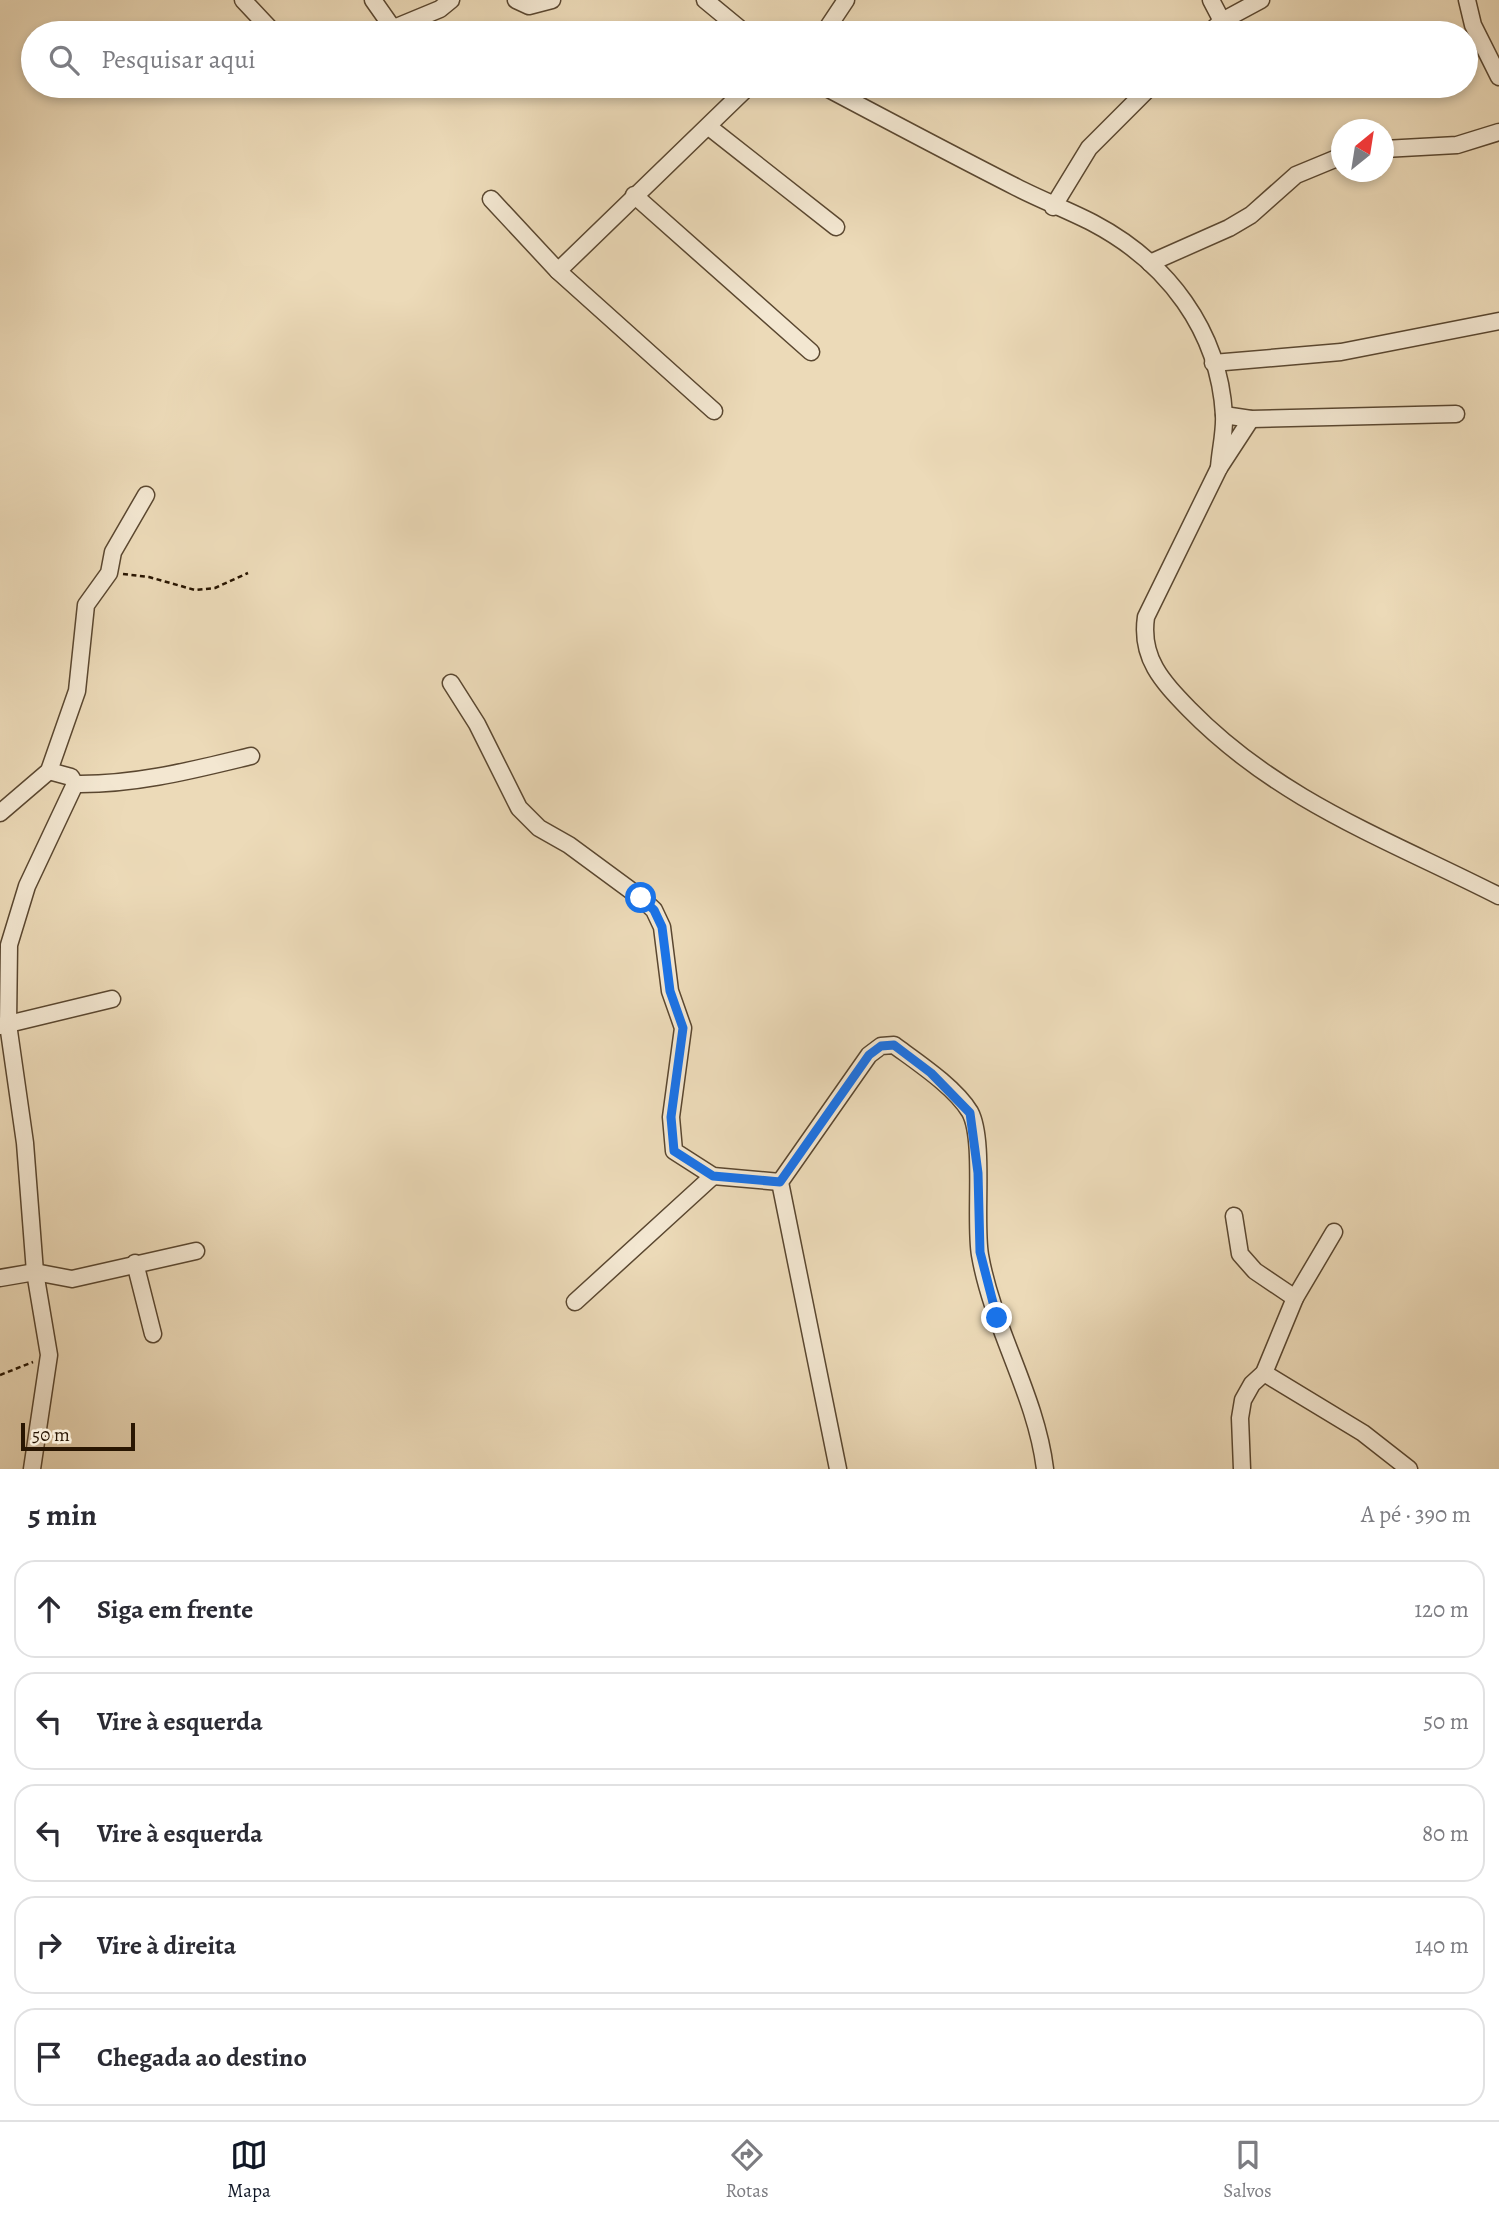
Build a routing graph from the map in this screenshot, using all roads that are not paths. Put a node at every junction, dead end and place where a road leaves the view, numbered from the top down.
1 (243, 0) edge
2 (373, 0) edge
3 (451, 0) edge
4 (516, 0) edge
5 (552, 0) edge
6 (705, 0) edge
7 (846, 0) edge
8 (1211, 0) edge
9 (1261, 0) edge
10 (1466, 0) edge
11 (263, 21) edge
12 (383, 21) edge
13 (410, 21) edge
14 (730, 21) edge
15 (832, 21) edge
16 (1222, 21) joint
17 (1472, 21) edge
18 (1478, 35) edge
19 (1499, 77) edge
20 (737, 98) edge
21 (846, 98) edge
22 (1139, 98) edge
23 (709, 127) junction
24 (1499, 132) edge
25 (1394, 148) edge
26 (1331, 160) edge
27 (634, 195) junction
28 (491, 200) dead end
29 (1053, 207) junction
30 (836, 227) dead end
31 (1150, 263) junction
32 (558, 271) junction
33 (1499, 321) edge
34 (811, 352) dead end
35 (1213, 363) junction
36 (714, 411) dead end
37 (1456, 414) dead end
38 (1224, 415) junction
39 (1251, 419) junction
40 (1219, 468) junction
41 (146, 495) dead end
42 (451, 683) dead end
43 (251, 757) dead end
44 (49, 771) junction
45 (75, 784) junction
46 (0, 813) edge
47 (1499, 896) edge
48 (112, 999) dead end
49 (4, 1025) edge
50 (713, 1176) junction
51 (780, 1182) junction
52 (1234, 1216) dead end
53 (1334, 1232) dead end
54 (196, 1251) dead end
55 (135, 1262) junction
56 (35, 1272) junction
57 (0, 1278) edge
58 (1295, 1297) junction
59 (575, 1302) dead end
60 (153, 1334) dead end
61 (1264, 1373) junction
62 (32, 1469) edge
63 (838, 1469) edge
64 (1045, 1469) edge
65 (1242, 1469) edge
66 (1409, 1469) edge

1 - 11 street
2 - 12 street
3 - 13 street
4 - 5 street
6 - 14 street
7 - 15 street
8 - 16 street
9 - 16 street
10 - 17 street
18 - 19 street
20 - 23 street
21 - 29 street
22 - 29 street
23 - 27 street
23 - 30 street
24 - 25 street
26 - 31 street
27 - 32 street
27 - 34 street
28 - 32 street
29 - 31 street
31 - 35 street
32 - 36 street
33 - 35 street
35 - 38 street
37 - 39 street
38 - 39 street
38 - 40 street
39 - 40 street
40 - 47 street
41 - 44 street
42 - 50 street
43 - 45 street
44 - 45 street
44 - 46 street
45 - 49 street
48 - 49 street
49 - 56 street
50 - 51 street
50 - 59 street
51 - 63 street
51 - 64 street
52 - 58 street
53 - 58 street
54 - 55 street
55 - 56 street
55 - 60 street
56 - 57 street
56 - 62 street
58 - 61 street
61 - 65 street
61 - 66 street

